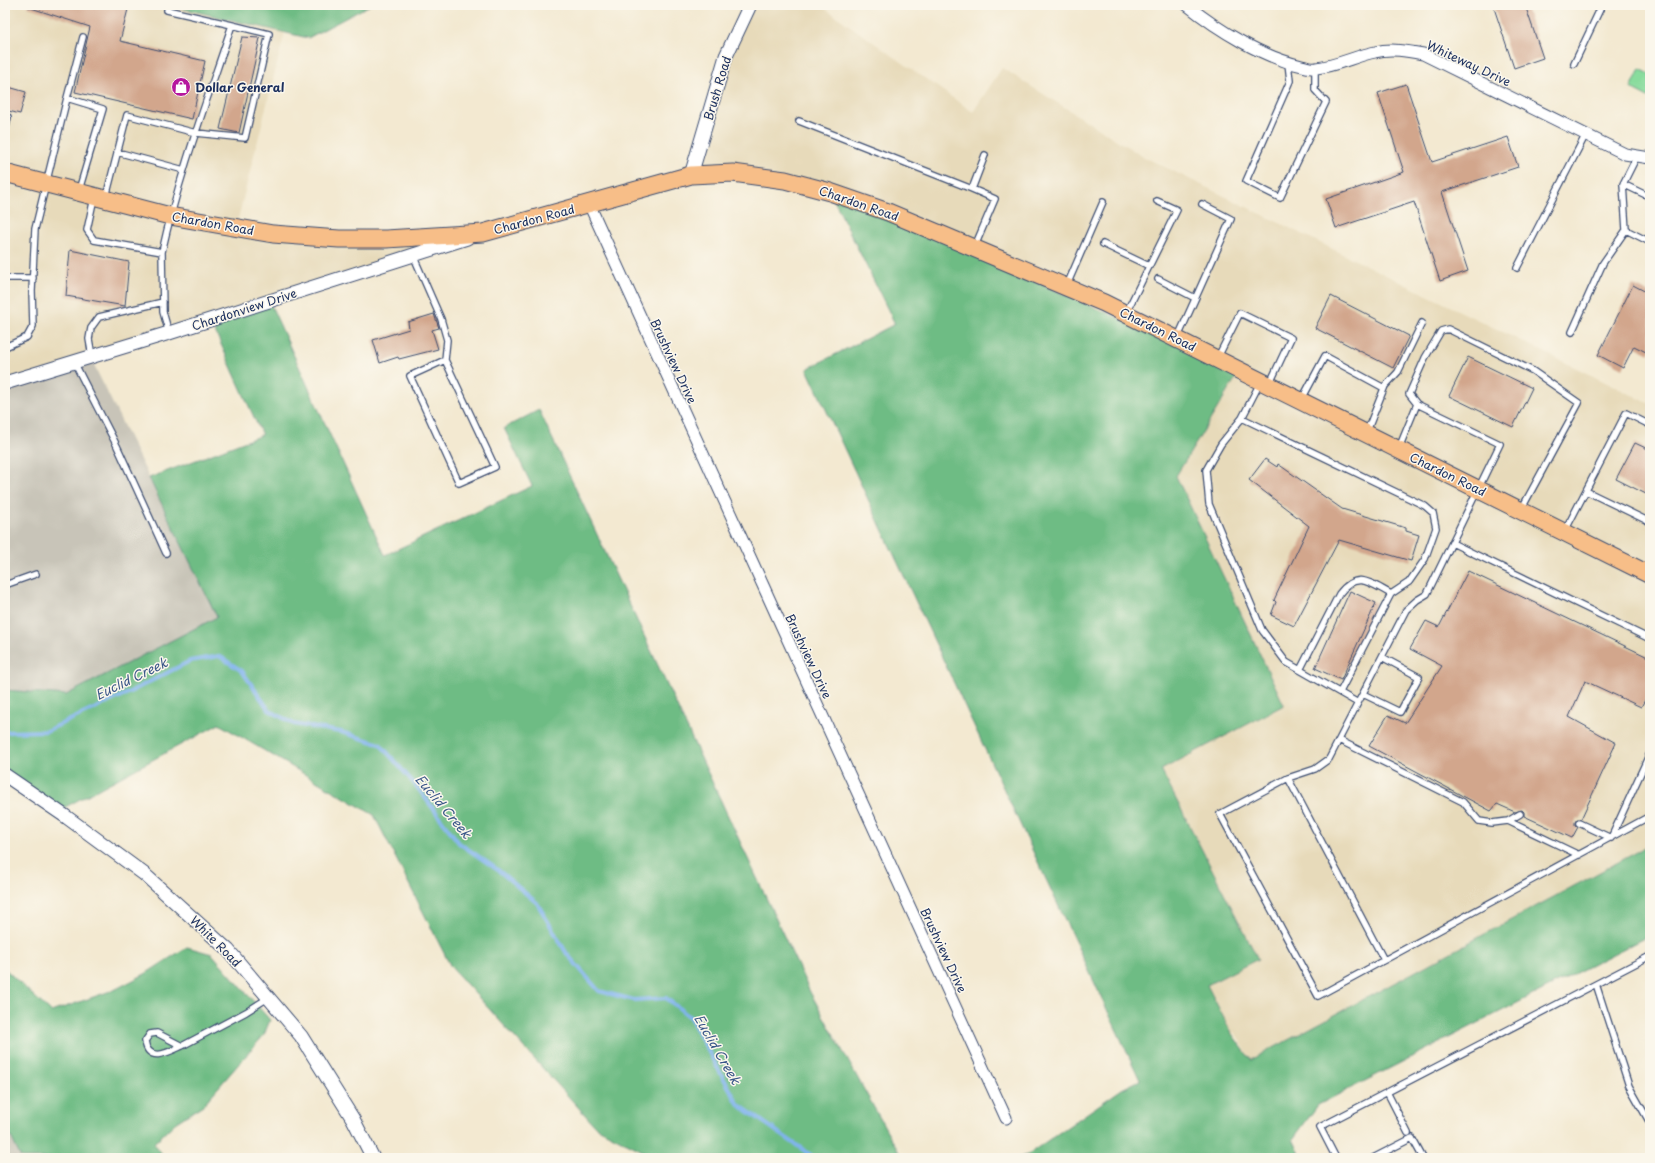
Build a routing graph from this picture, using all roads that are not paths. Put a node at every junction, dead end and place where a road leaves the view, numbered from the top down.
1 (750, 5) edge
2 (1187, 5) edge
3 (1602, 5) edge
4 (167, 10) dead end
5 (232, 25) junction
6 (83, 37) dead end
7 (1288, 63) junction
8 (1574, 64) dead end
9 (1315, 69) junction
10 (67, 98) junction
11 (5, 116) edge
12 (799, 121) dead end
13 (5, 132) edge
14 (196, 133) junction
15 (1586, 134) junction
16 (117, 152) junction
17 (985, 155) dead end
18 (1637, 156) junction
19 (1650, 158) edge
20 (184, 170) junction
21 (5, 173) edge
22 (691, 175) junction
23 (46, 183) junction
24 (1623, 184) junction
25 (972, 189) junction
26 (78, 192) junction
27 (1650, 197) edge
28 (100, 198) junction
29 (1157, 201) dead end
30 (1103, 202) dead end
31 (588, 204) junction
32 (1202, 204) dead end
33 (170, 216) junction
34 (1626, 230) junction
35 (483, 233) junction
36 (1650, 242) edge
37 (1103, 244) dead end
38 (974, 248) junction
39 (162, 252) junction
40 (413, 255) junction
41 (1149, 266) junction
42 (1517, 268) dead end
43 (5, 278) edge
44 (33, 278) junction
45 (1158, 279) dead end
46 (1066, 287) junction
47 (1195, 298) junction
48 (163, 302) junction
49 (1126, 314) junction
50 (1422, 323) dead end
51 (1572, 332) dead end
52 (169, 333) junction
53 (1177, 339) junction
54 (5, 347) edge
55 (92, 356) junction
56 (1216, 359) junction
57 (446, 360) junction
58 (74, 362) junction
59 (5, 383) edge
60 (1265, 383) junction
61 (1384, 388) junction
62 (1301, 401) junction
63 (1417, 404) junction
64 (1242, 418) junction
65 (1650, 425) edge
66 (1366, 433) junction
67 (1398, 449) junction
68 (1479, 489) junction
69 (1586, 491) junction
70 (1521, 510) junction
71 (1650, 522) edge
72 (1565, 532) junction
73 (1452, 543) junction
74 (166, 552) dead end
75 (36, 574) dead end
76 (1650, 575) edge
77 (5, 585) edge
78 (1392, 594) junction
79 (1650, 639) edge
80 (1382, 657) junction
81 (1300, 670) junction
82 (1340, 692) junction
83 (1363, 694) junction
84 (1358, 703) junction
85 (1339, 740) junction
86 (1650, 753) edge
87 (5, 775) edge
88 (1288, 778) junction
89 (1520, 814) dead end
90 (1650, 816) edge
91 (1508, 821) junction
92 (1579, 823) dead end
93 (1611, 838) junction
94 (1579, 855) junction
95 (1650, 956) edge
96 (1384, 960) junction
97 (1596, 984) junction
98 (268, 998) junction
99 (182, 1046) junction
100 (1387, 1092) junction
101 (1006, 1118) dead end
102 (1650, 1123) edge
103 (1408, 1133) dead end
104 (1377, 1157) edge
105 (373, 1158) edge
106 (1336, 1158) edge
107 (1423, 1158) edge

1 - 22 street, Brush Road
2 - 7 street, Whiteway Drive
3 - 8 lane
4 - 5 lane
5 - 14 lane
5 - 14 lane
6 - 10 lane
7 - 9 street, Whiteway Drive
7 - 9 lane
9 - 15 street, Whiteway Drive
10 - 23 lane
10 - 26 lane
11 - 13 lane
12 - 25 lane
14 - 16 lane
14 - 20 lane
15 - 18 street, Whiteway Drive
15 - 42 lane
16 - 20 lane
16 - 28 lane
17 - 25 lane
18 - 19 street, Whiteway Drive
18 - 24 lane
20 - 33 lane
21 - 23 main road, Chardon Road
22 - 31 main road, Chardon Road
22 - 38 main road, Chardon Road
23 - 26 main road, Chardon Road
23 - 44 lane
24 - 27 lane
24 - 34 lane
25 - 38 lane
26 - 28 main road, Chardon Road
28 - 33 main road, Chardon Road
28 - 39 lane
29 - 41 lane
30 - 46 lane
31 - 35 main road, Chardon Road
31 - 101 street, Brushview Drive
32 - 47 lane
33 - 35 main road, Chardon Road
33 - 39 lane
34 - 36 lane
34 - 51 lane
35 - 40 street, Chardonview Drive
37 - 41 lane
38 - 46 main road, Chardon Road
39 - 48 lane
40 - 52 street, Chardonview Drive
40 - 57 lane
41 - 49 lane
43 - 44 lane
44 - 54 lane
45 - 47 lane
46 - 49 main road, Chardon Road
47 - 53 lane
48 - 52 lane
48 - 55 lane
49 - 53 main road, Chardon Road
50 - 61 lane
52 - 55 street, Chardonview Drive
53 - 56 main road, Chardon Road
55 - 58 street, Chardonview Drive
56 - 60 main road, Chardon Road
56 - 60 lane
57 - 57 lane
58 - 59 street, Chardonview Drive
58 - 74 lane
60 - 62 main road, Chardon Road
60 - 64 lane
61 - 62 lane
61 - 66 lane
62 - 66 main road, Chardon Road
63 - 67 lane
63 - 68 lane
63 - 70 lane
64 - 78 lane
64 - 81 lane
65 - 69 lane
66 - 67 main road, Chardon Road
67 - 68 main road, Chardon Road
68 - 70 main road, Chardon Road
68 - 73 lane
69 - 71 lane
69 - 72 lane
70 - 72 main road, Chardon Road
72 - 76 main road, Chardon Road
73 - 79 lane
73 - 80 lane
75 - 77 lane
78 - 81 lane
78 - 82 lane
80 - 83 lane
80 - 83 lane
81 - 82 lane
82 - 84 lane
83 - 84 lane
84 - 85 lane
85 - 88 lane
85 - 91 lane
86 - 93 lane
87 - 98 street, White Road
88 - 96 lane
88 - 96 lane
89 - 91 lane
90 - 93 lane
91 - 94 lane
92 - 93 lane
93 - 94 lane
94 - 96 lane
95 - 97 lane
97 - 100 lane
97 - 102 lane
98 - 99 lane
98 - 105 street, White Road
99 - 99 lane
100 - 103 lane
100 - 106 lane
104 - 107 lane

